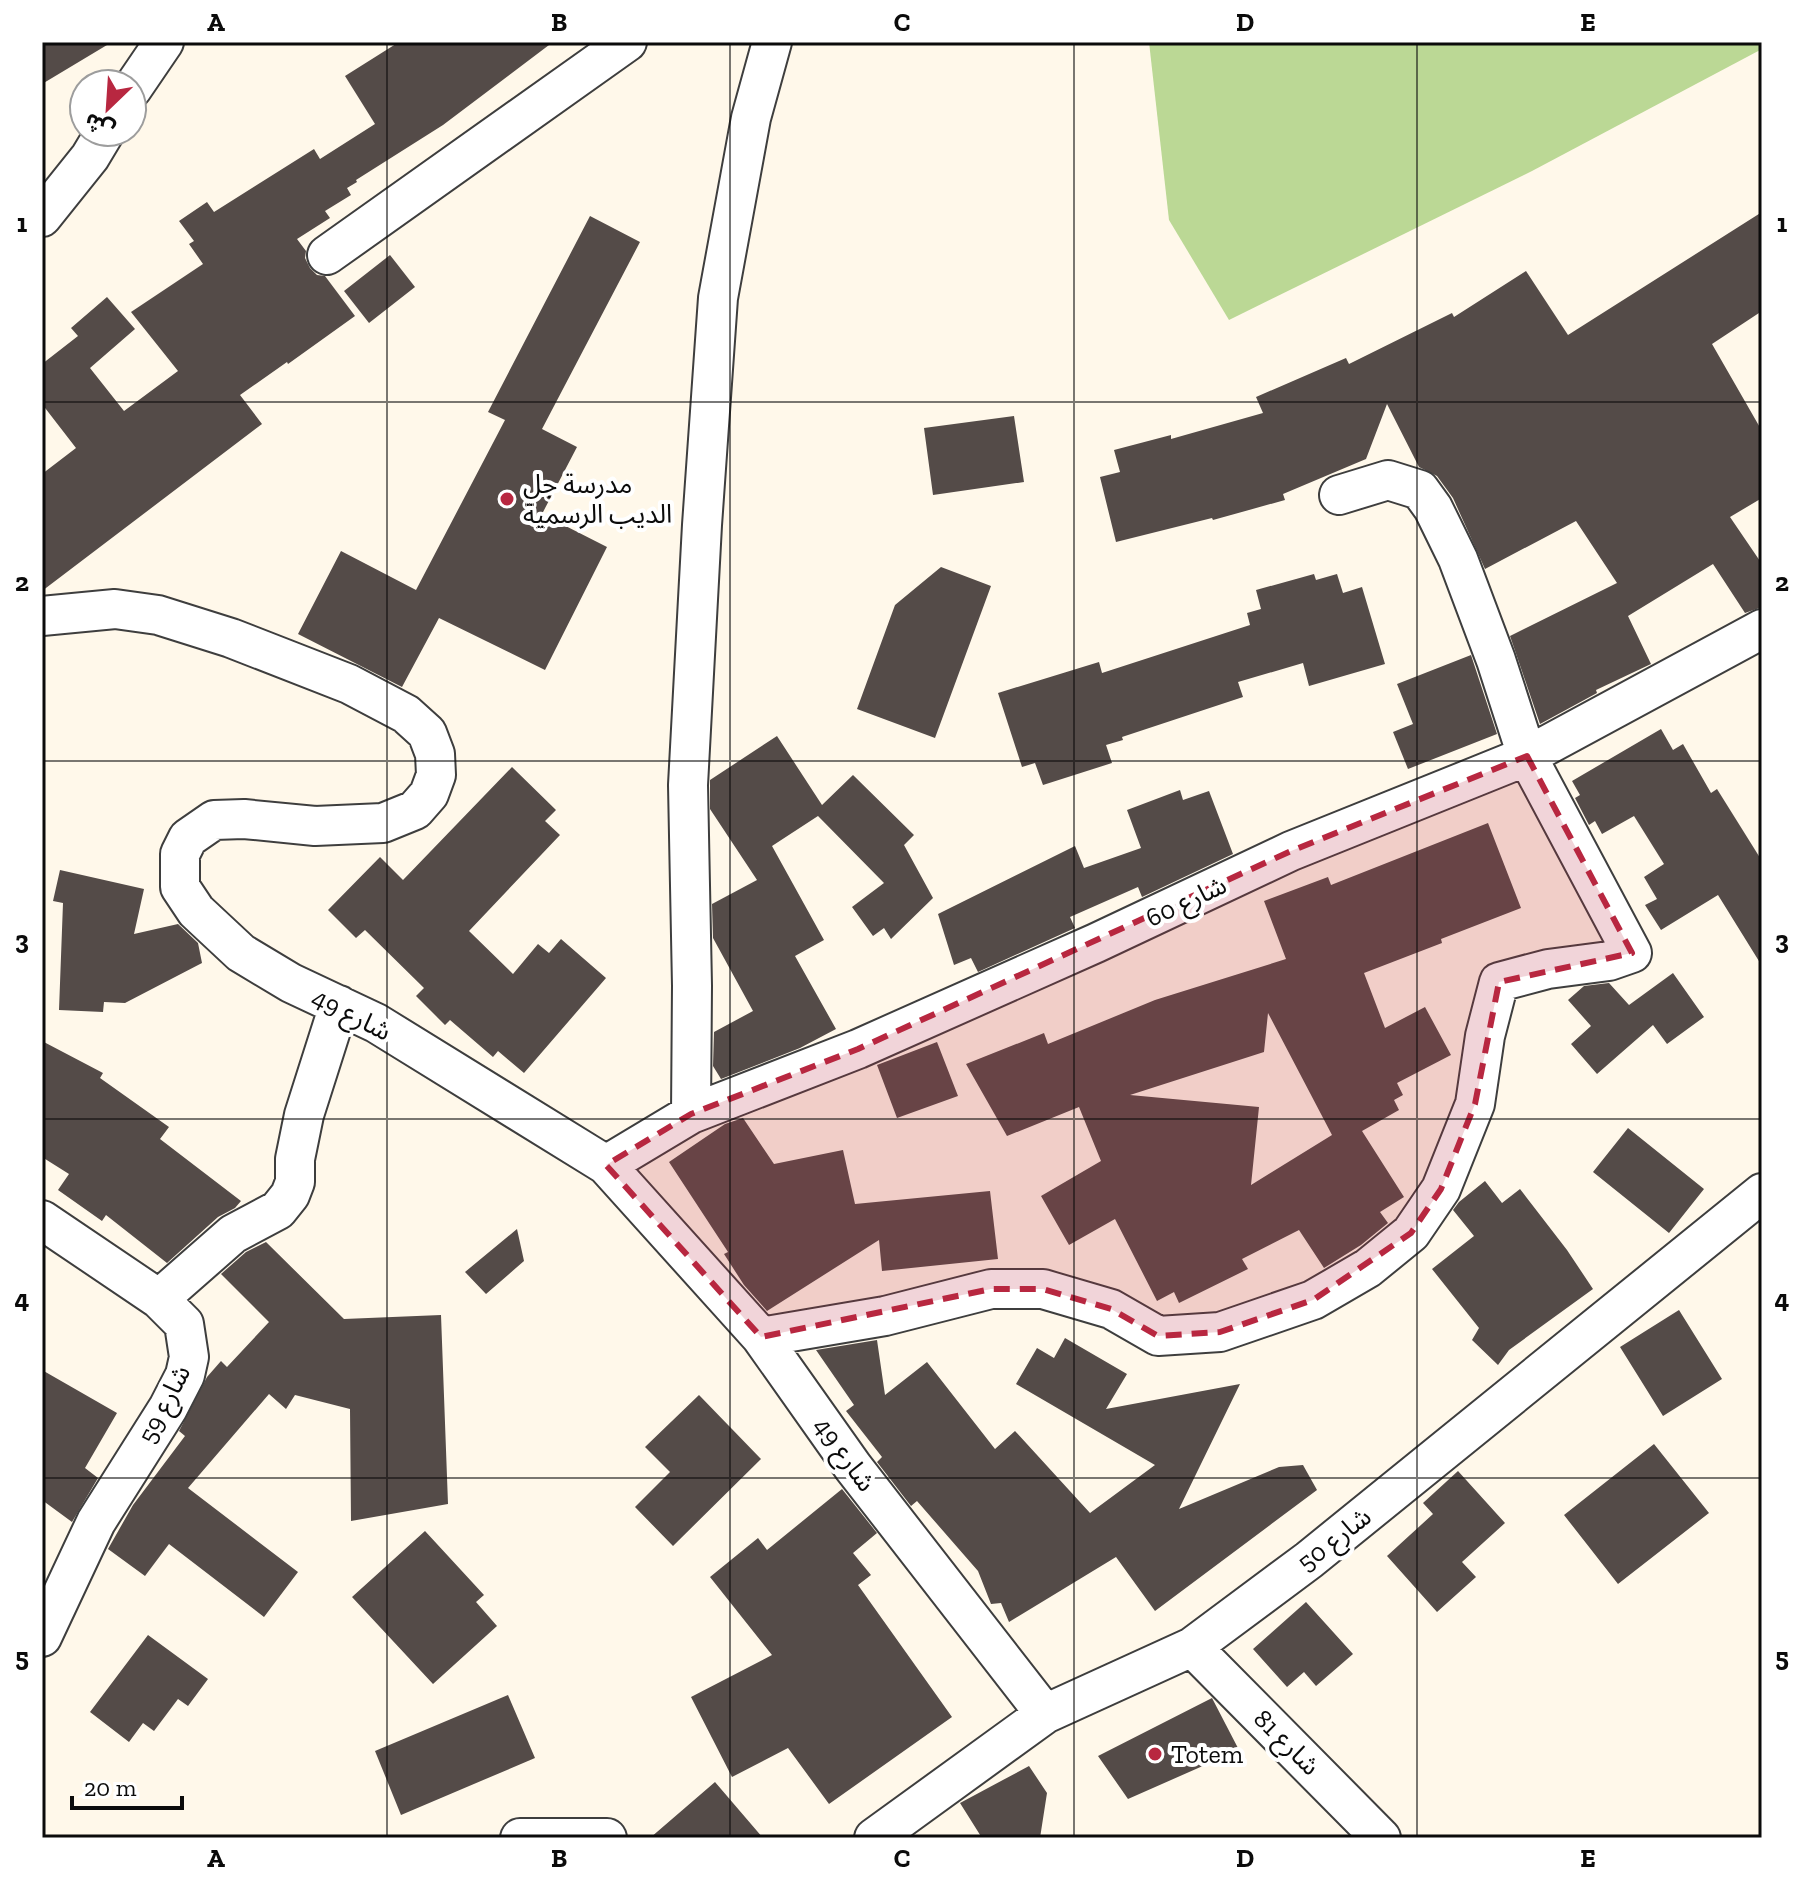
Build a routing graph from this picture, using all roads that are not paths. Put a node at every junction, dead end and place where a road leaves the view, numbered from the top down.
1 (164, 42) edge
2 (627, 42) edge
3 (772, 42) edge
4 (146, 68) edge
5 (92, 148) edge
6 (95, 148) edge
7 (42, 179) edge
8 (42, 217) edge
9 (327, 255) dead end
10 (1339, 495) dead end
11 (42, 616) edge
12 (1762, 629) edge
13 (1527, 756) junction
14 (339, 1005) junction
15 (691, 1114) junction
16 (606, 1165) junction
17 (1762, 1193) edge
18 (42, 1220) edge
19 (159, 1299) junction
20 (761, 1337) junction
21 (42, 1637) edge
22 (1192, 1647) junction
23 (1045, 1714) junction
24 (520, 1838) edge
25 (607, 1838) edge
26 (874, 1838) edge
27 (1381, 1838) edge

1 - 4 street
2 - 9 street
3 - 15 street
5 - 7 street
6 - 8 street
10 - 13 street
11 - 14 street, شارع 49
12 - 13 street, شارع 60
13 - 15 street, شارع 60
13 - 20 street
14 - 16 street, شارع 49
14 - 19 street
15 - 16 street, شارع 60
16 - 20 street, شارع 49
17 - 22 street, شارع 50
18 - 19 street, شارع 59
19 - 21 street, شارع 59
20 - 23 street, شارع 49
22 - 23 street, شارع 50
22 - 27 street, شارع 81
23 - 26 street, شارع 50
24 - 25 street

